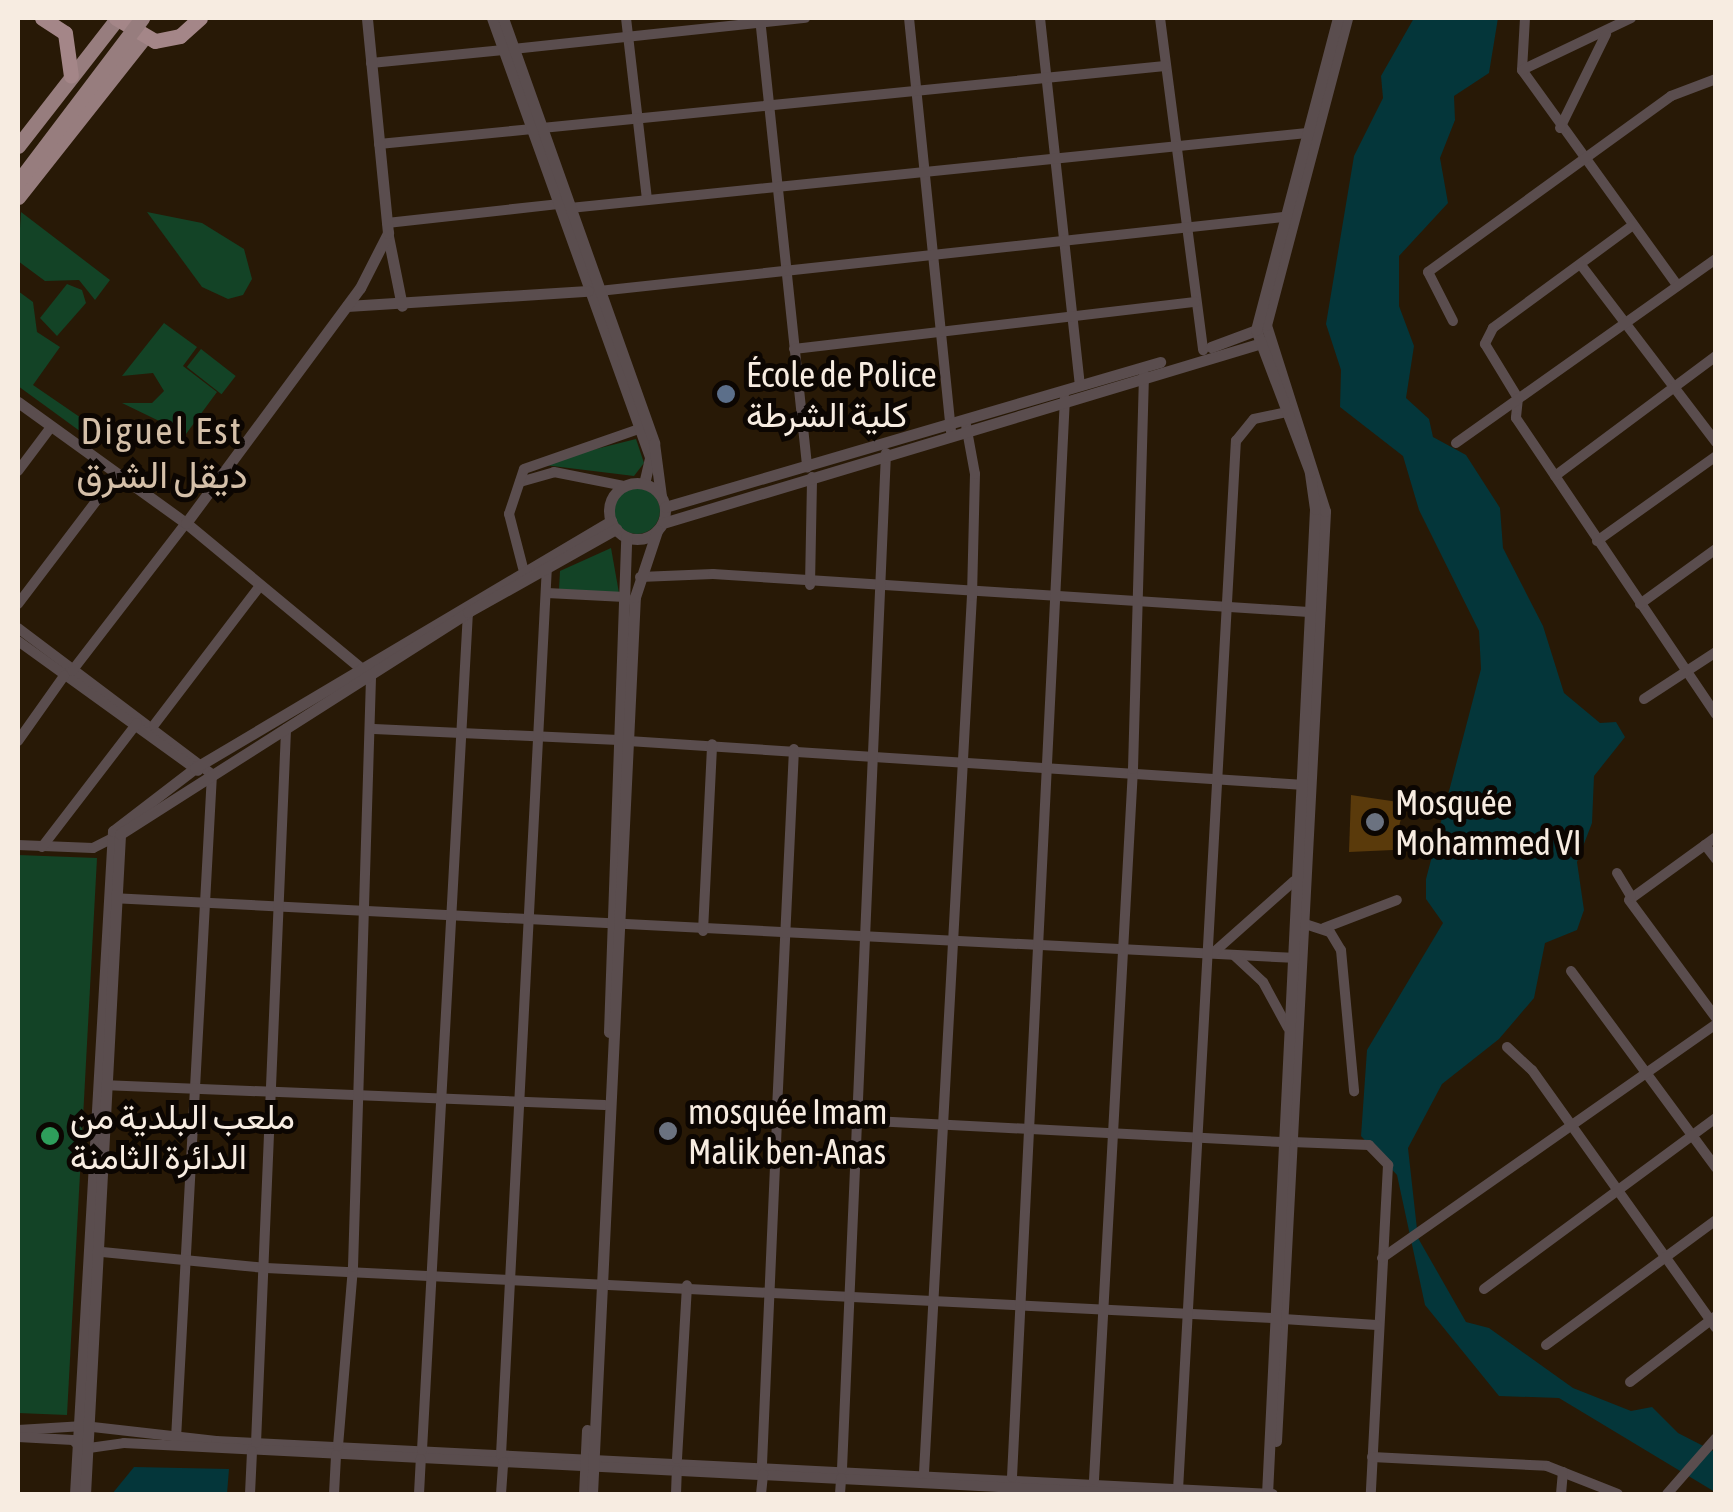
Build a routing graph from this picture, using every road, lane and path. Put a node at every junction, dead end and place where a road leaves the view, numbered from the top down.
1 (42, 18) edge
2 (116, 18) edge
3 (130, 18) edge
4 (142, 18) edge
5 (200, 18) edge
6 (367, 18) edge
7 (492, 18) edge
8 (503, 18) edge
9 (626, 18) edge
10 (806, 18) edge
11 (909, 18) edge
12 (1040, 18) edge
13 (1160, 18) edge
14 (1338, 18) edge
15 (1347, 18) edge
16 (1525, 18) edge
17 (1631, 18) edge
18 (761, 20) edge
19 (1606, 34) junction
20 (627, 36) junction
21 (143, 38) junction
22 (508, 49) junction
23 (371, 64) junction
24 (1164, 66) junction
25 (1522, 70) junction
26 (1048, 72) junction
27 (71, 76) junction
28 (1716, 79) edge
29 (916, 90) junction
30 (767, 104) junction
31 (636, 118) junction
32 (1560, 128) junction
33 (537, 129) junction
34 (1306, 132) junction
35 (379, 144) junction
36 (1177, 145) junction
37 (18, 146) edge
38 (1305, 154) junction
39 (1588, 154) junction
40 (1057, 158) junction
41 (18, 165) edge
42 (926, 168) junction
43 (18, 182) edge
44 (778, 185) junction
45 (18, 197) edge
46 (647, 200) junction
47 (564, 206) junction
48 (1284, 217) junction
49 (1633, 226) junction
50 (1187, 227) junction
51 (388, 228) junction
52 (1066, 245) junction
53 (936, 253) junction
54 (1716, 259) edge
55 (1580, 265) junction
56 (786, 272) junction
57 (1678, 286) junction
58 (594, 291) junction
59 (1195, 302) junction
60 (346, 306) junction
61 (402, 306) junction
62 (1453, 321) dead end
63 (1072, 322) junction
64 (1628, 324) junction
65 (940, 332) junction
66 (1262, 335) junction
67 (794, 349) junction
68 (1203, 350) junction
69 (1716, 356) edge
70 (1144, 375) junction
71 (1080, 385) junction
72 (1675, 386) junction
73 (1065, 397) junction
74 (1518, 398) junction
75 (18, 402) edge
76 (1286, 412) junction
77 (965, 424) junction
78 (51, 427) junction
79 (950, 428) junction
80 (639, 429) junction
81 (1716, 442) edge
82 (1456, 443) dead end
83 (886, 453) junction
84 (1716, 456) edge
85 (18, 471) edge
86 (810, 472) junction
87 (116, 475) junction
88 (1555, 476) junction
89 (519, 482) junction
90 (644, 483) junction
91 (624, 486) junction
92 (663, 501) junction
93 (186, 523) junction
94 (660, 527) junction
95 (617, 529) junction
96 (1597, 541) junction
97 (1716, 549) edge
98 (547, 566) junction
99 (523, 568) junction
100 (640, 577) junction
101 (810, 585) junction
102 (259, 586) junction
103 (884, 586) junction
104 (547, 593) junction
105 (1056, 594) junction
106 (972, 596) junction
107 (625, 597) junction
108 (1137, 599) junction
109 (1225, 602) junction
110 (18, 604) edge
111 (1640, 604) junction
112 (468, 612) junction
113 (1309, 612) junction
114 (18, 628) edge
115 (18, 640) edge
116 (1716, 652) edge
117 (367, 673) junction
118 (1685, 673) junction
119 (68, 674) junction
120 (1644, 699) dead end
121 (1716, 714) edge
122 (136, 723) junction
123 (154, 725) junction
124 (374, 728) junction
125 (286, 729) junction
126 (455, 734) junction
127 (542, 739) junction
128 (18, 741) edge
129 (623, 741) junction
130 (712, 744) junction
131 (794, 749) junction
132 (876, 756) junction
133 (960, 763) junction
134 (1050, 768) junction
135 (1132, 769) junction
136 (205, 773) junction
137 (1215, 776) junction
138 (1306, 785) junction
139 (1716, 837) edge
140 (112, 840) junction
141 (18, 845) edge
142 (1705, 845) junction
143 (42, 846) junction
144 (1716, 859) edge
145 (1617, 873) dead end
146 (1294, 881) junction
147 (1630, 896) junction
148 (110, 898) junction
149 (204, 898) junction
150 (1397, 900) dead end
151 (282, 910) junction
152 (365, 913) junction
153 (449, 915) junction
154 (529, 920) junction
155 (1302, 923) junction
156 (617, 928) junction
157 (1324, 928) junction
158 (704, 931) junction
159 (787, 935) junction
160 (866, 940) junction
161 (952, 942) junction
162 (1038, 945) junction
163 (1120, 948) junction
164 (1209, 953) junction
165 (1234, 955) junction
166 (1296, 958) junction
167 (1570, 971) dead end
168 (1716, 1021) edge
169 (1288, 1028) junction
170 (1507, 1047) dead end
171 (1647, 1073) junction
172 (101, 1085) junction
173 (190, 1087) junction
174 (1354, 1090) dead end
175 (273, 1093) junction
176 (354, 1096) junction
177 (440, 1098) junction
178 (518, 1101) junction
179 (605, 1105) junction
180 (778, 1116) junction
181 (1288, 1118) junction
182 (1716, 1118) edge
183 (856, 1120) junction
184 (944, 1122) junction
185 (1031, 1128) junction
186 (1113, 1130) junction
187 (1570, 1130) junction
188 (1692, 1135) junction
189 (1200, 1136) junction
190 (1287, 1142) junction
191 (1716, 1168) edge
192 (1615, 1191) junction
193 (1716, 1220) edge
194 (92, 1251) junction
195 (1663, 1256) junction
196 (1382, 1258) junction
197 (181, 1260) junction
198 (353, 1267) junction
199 (266, 1268) junction
200 (432, 1271) junction
201 (511, 1274) junction
202 (597, 1279) junction
203 (687, 1285) junction
204 (766, 1288) junction
205 (1484, 1289) dead end
206 (849, 1296) junction
207 (936, 1297) junction
208 (1022, 1303) junction
209 (1108, 1308) junction
210 (1191, 1312) junction
211 (1278, 1319) junction
212 (1714, 1321) edge
213 (1377, 1325) junction
214 (1546, 1345) dead end
215 (1630, 1382) dead end
216 (18, 1433) edge
217 (73, 1436) junction
218 (92, 1438) junction
219 (176, 1438) junction
220 (1716, 1438) edge
221 (254, 1447) junction
222 (337, 1450) junction
223 (421, 1455) junction
224 (1372, 1457) junction
225 (502, 1459) junction
226 (589, 1463) junction
227 (677, 1465) junction
228 (762, 1469) junction
229 (1563, 1472) junction
230 (841, 1473) junction
231 (925, 1483) edge
232 (1012, 1486) edge
233 (1094, 1488) edge
234 (1178, 1490) junction
235 (75, 1494) edge
236 (86, 1494) edge
237 (250, 1494) edge
238 (334, 1494) edge
239 (419, 1494) edge
240 (501, 1494) edge
241 (584, 1494) edge
242 (592, 1494) edge
243 (676, 1494) edge
244 (761, 1494) edge
245 (840, 1494) edge
246 (1137, 1494) edge
247 (1270, 1494) edge
248 (1371, 1494) edge
249 (1561, 1494) edge
250 (1618, 1494) edge
251 (1666, 1494) edge

1 - 27 highway
2 - 21 highway
2 - 27 main road
3 - 41 main road
4 - 43 main road, bridge
5 - 21 highway
6 - 23 street
7 - 22 street
8 - 22 street
9 - 20 street
10 - 18 street
11 - 29 street
12 - 26 street
13 - 24 street
14 - 34 street
15 - 38 street
16 - 25 street
17 - 19 street
18 - 20 street
18 - 30 street
19 - 25 street
19 - 32 street
20 - 22 street
20 - 31 street
21 - 45 main road
22 - 23 street
22 - 33 street
23 - 35 street
24 - 26 street
24 - 36 street
25 - 32 street
26 - 29 street
26 - 40 street
27 - 37 main road
28 - 39 street
29 - 30 street
29 - 42 street
30 - 31 street
30 - 44 street
31 - 33 street
31 - 46 street
32 - 39 street
33 - 35 street
33 - 47 street
34 - 36 street
34 - 38 street
35 - 51 street
36 - 40 street
36 - 50 street
38 - 48 street
38 - 66 street
39 - 49 street
39 - 62 street
40 - 42 street
40 - 52 street
42 - 44 street
42 - 53 street
44 - 46 street
44 - 56 street
46 - 47 street
47 - 51 street
47 - 58 street
48 - 50 street
48 - 66 street
49 - 55 street
49 - 57 street
50 - 52 street
50 - 59 street
51 - 60 street
51 - 61 street
52 - 53 street
52 - 63 street
53 - 56 street
53 - 65 street
54 - 57 street
55 - 64 street
55 - 74 street
56 - 58 street
56 - 67 street
57 - 64 street
58 - 61 street
58 - 80 street
58 - 92 street
59 - 63 street
59 - 68 street
60 - 61 street
60 - 93 street
63 - 65 street
63 - 71 street
64 - 72 street
64 - 74 street
65 - 67 street
65 - 79 street
66 - 68 street
66 - 70 street
66 - 76 street
66 - 138 street
67 - 86 street
68 - 71 street
69 - 72 street
70 - 73 street
70 - 108 street
71 - 77 street
72 - 81 street
72 - 88 street
73 - 77 street
73 - 105 street
74 - 82 street
74 - 88 street
75 - 78 street
76 - 109 street
76 - 113 street
77 - 79 street
77 - 106 street
78 - 85 street
78 - 87 street
79 - 83 street
79 - 86 street
80 - 89 street
80 - 90 street
83 - 86 street
83 - 103 street
84 - 96 street
86 - 92 street
86 - 94 street
86 - 101 street
87 - 93 street
87 - 110 street
88 - 96 street
89 - 91 street
89 - 99 street
90 - 91 street
90 - 92 street
91 - 95 street
92 - 94 street
93 - 102 street
93 - 119 street
94 - 95 street
94 - 100 street
95 - 98 street
95 - 99 street
95 - 107 street
96 - 111 street
97 - 111 street
98 - 104 street
98 - 112 street
99 - 117 street
100 - 101 street
100 - 129 street
101 - 103 street
102 - 117 street
102 - 123 street
103 - 106 street
103 - 132 street
104 - 107 street
104 - 127 street
105 - 106 street
105 - 108 street
105 - 134 street
106 - 133 street
107 - 129 street
108 - 109 street
108 - 135 street
109 - 113 street
109 - 137 street
111 - 118 street
112 - 117 street
112 - 126 street
113 - 138 street
114 - 119 street
115 - 119 street
116 - 118 street
117 - 124 street
117 - 125 street
117 - 136 street
118 - 120 street
118 - 121 street
119 - 122 street
119 - 123 street
119 - 128 street
122 - 136 street
122 - 143 street
123 - 136 street
124 - 126 street
124 - 152 street
125 - 136 street
125 - 151 street
126 - 127 street
126 - 153 street
127 - 129 street
127 - 154 street
129 - 130 street
129 - 156 street
130 - 131 street
130 - 158 street
131 - 132 street
131 - 159 street
132 - 133 street
132 - 160 street
133 - 134 street
133 - 161 street
134 - 135 street
134 - 162 street
135 - 137 street
135 - 163 street
136 - 140 street
136 - 148 street
136 - 149 street
137 - 138 street
137 - 164 street
138 - 146 street
138 - 155 street
139 - 142 street
140 - 143 street
140 - 148 street
141 - 143 street
142 - 144 street
142 - 147 street
145 - 147 street
146 - 164 street
146 - 166 street
147 - 168 street
148 - 149 street
148 - 172 street
149 - 151 street
149 - 173 street
150 - 157 street
151 - 152 street
151 - 175 street
152 - 153 street
152 - 176 street
153 - 154 street
153 - 177 street
154 - 156 street
154 - 178 street
155 - 157 street
155 - 166 street
156 - 158 street
156 - 179 street
156 - 202 street
157 - 174 street
158 - 159 street
159 - 160 street
159 - 180 street
160 - 161 street
160 - 183 street
161 - 162 street
161 - 184 street
162 - 163 street
162 - 185 street
163 - 164 street
163 - 186 street
164 - 165 street
164 - 189 street
165 - 166 street
165 - 169 street
166 - 169 street
166 - 181 street
167 - 171 street
168 - 171 street
169 - 181 street
170 - 187 street
171 - 187 street
171 - 188 street
172 - 173 street
172 - 194 street
173 - 175 street
173 - 197 street
175 - 176 street
175 - 199 street
176 - 177 street
176 - 198 street
177 - 178 street
177 - 200 street
178 - 179 street
178 - 201 street
179 - 202 street
180 - 183 street
180 - 204 street
181 - 190 street
182 - 188 street
183 - 184 street
183 - 206 street
184 - 185 street
184 - 207 street
185 - 186 street
185 - 208 street
186 - 189 street
186 - 209 street
187 - 192 street
187 - 196 street
188 - 191 street
188 - 192 street
189 - 190 street
189 - 210 street
190 - 196 street
190 - 211 street
192 - 195 street
192 - 205 street
193 - 195 street
194 - 197 street
194 - 217 street
194 - 218 street
195 - 212 street
195 - 214 street
196 - 213 street
197 - 199 street
197 - 219 street
198 - 199 street
198 - 200 street
198 - 222 street
199 - 221 street
200 - 201 street
200 - 223 street
201 - 202 street
201 - 225 street
202 - 203 street
202 - 226 street
203 - 204 street
203 - 227 street
204 - 206 street
204 - 228 street
206 - 207 street
206 - 230 street
207 - 208 street
207 - 231 street
208 - 209 street
208 - 232 street
209 - 210 street
209 - 233 street
210 - 211 street
210 - 234 street
211 - 213 street
211 - 247 street
212 - 215 street
213 - 224 street
216 - 217 street
217 - 218 street
217 - 218 street
217 - 235 street
218 - 219 street
218 - 221 street
218 - 236 street
219 - 221 street
220 - 251 street
221 - 222 street
221 - 237 street
222 - 223 street
222 - 238 street
223 - 225 street
223 - 239 street
224 - 229 street
224 - 248 street
225 - 226 street
225 - 240 street
226 - 227 street
226 - 241 street
226 - 242 street
227 - 228 street
227 - 243 street
228 - 230 street
228 - 244 street
229 - 249 street
229 - 250 street
230 - 231 street
230 - 245 street
231 - 232 street
232 - 233 street
233 - 234 street
233 - 246 street
234 - 247 street

